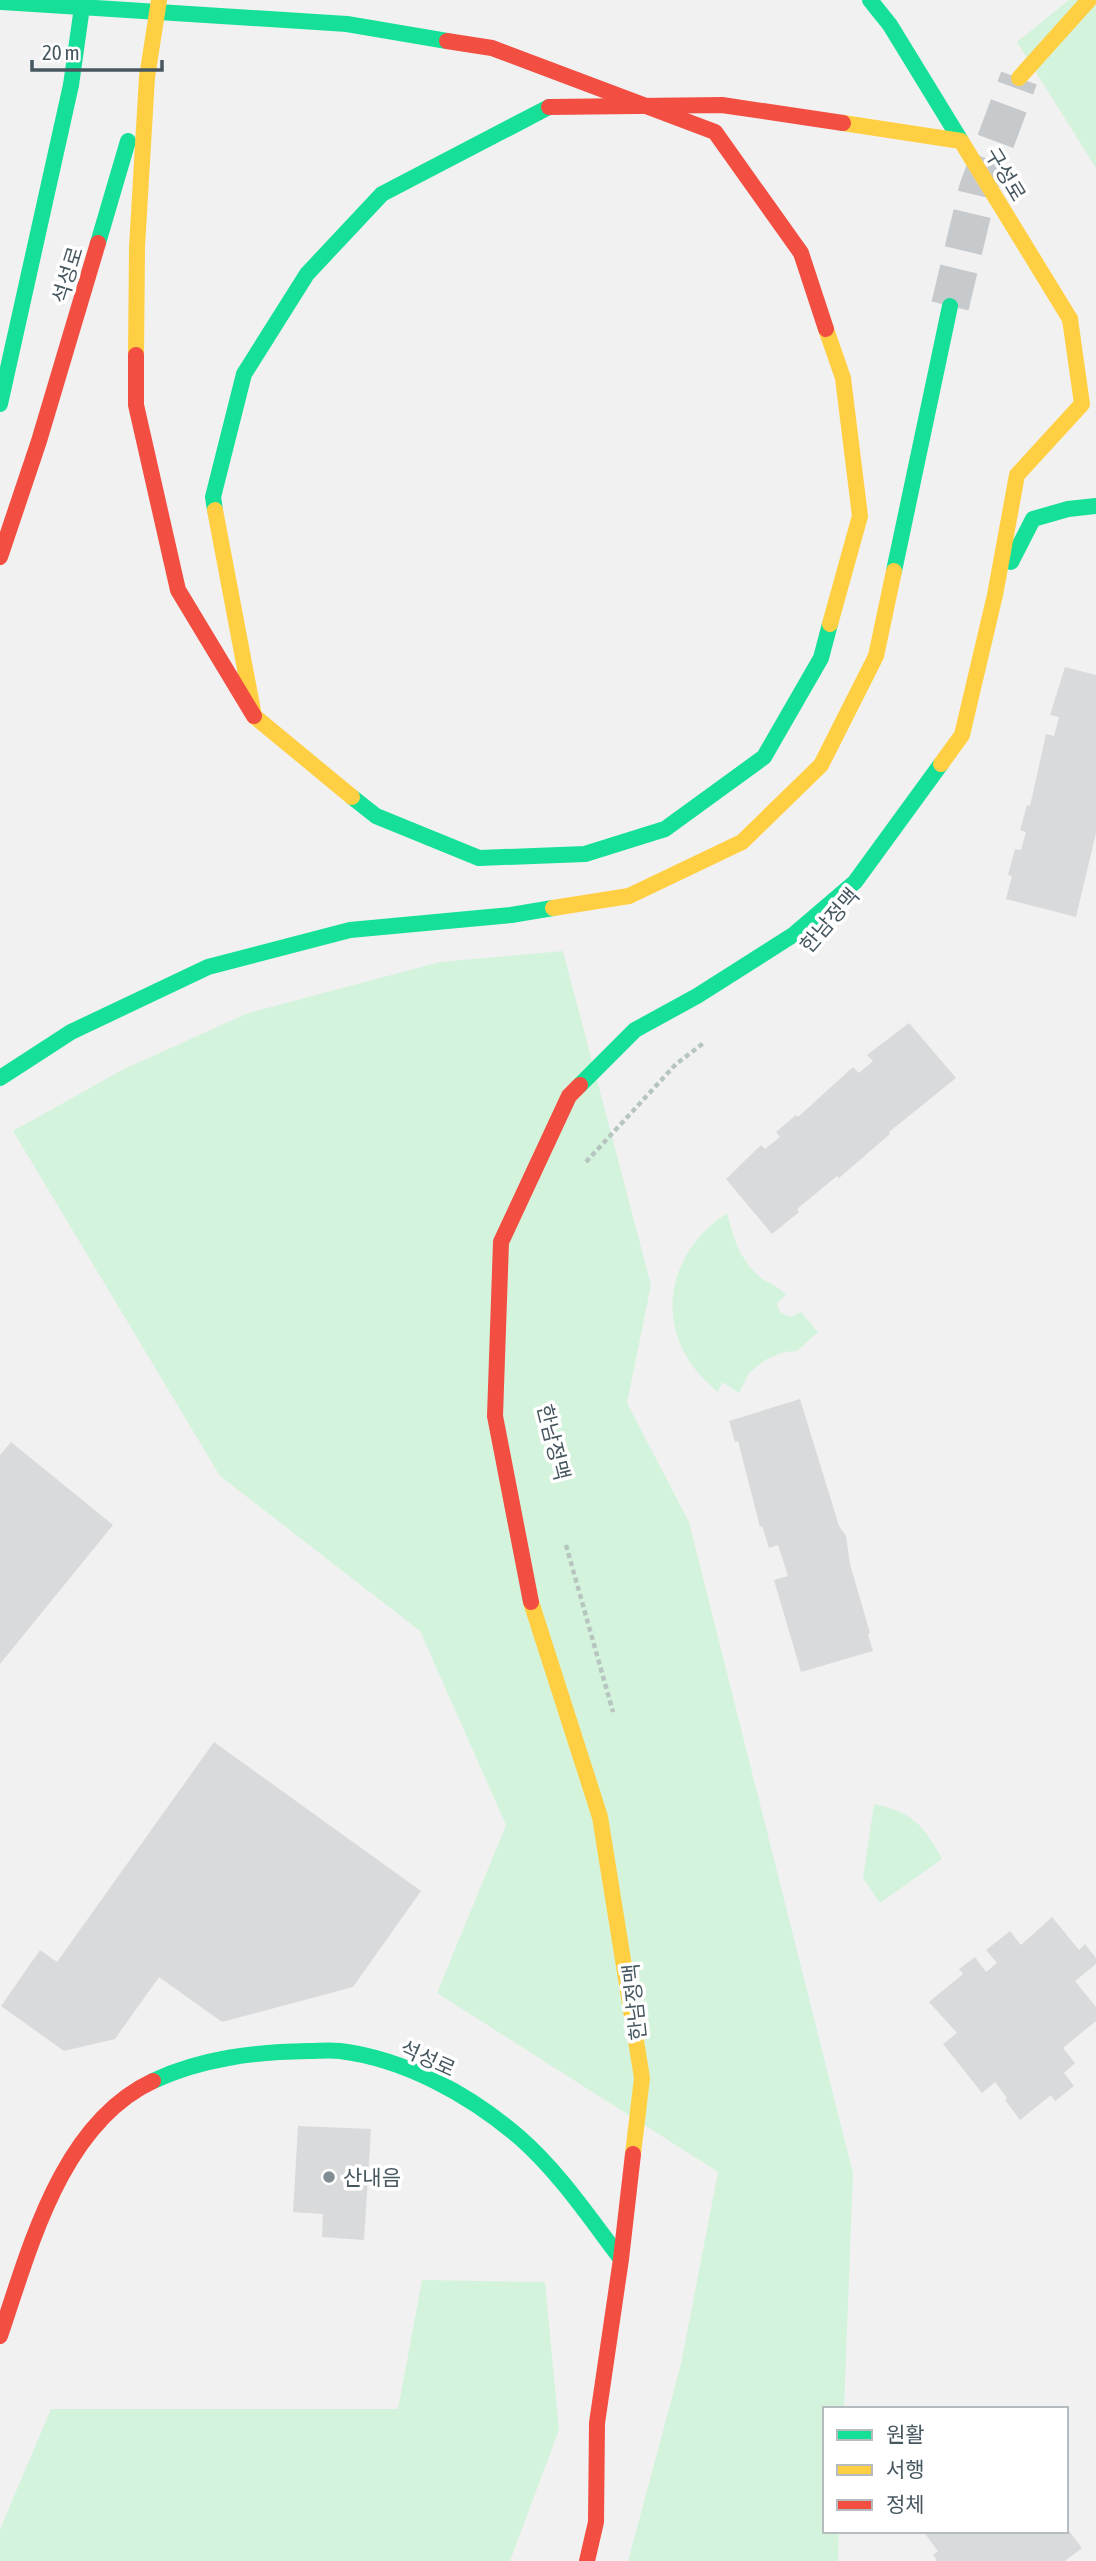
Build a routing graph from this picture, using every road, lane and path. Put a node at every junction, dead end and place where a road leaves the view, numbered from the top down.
1 (35, 0) edge
2 (83, 0) edge
3 (159, 0) edge
4 (870, 0) edge
5 (1090, 0) edge
6 (1, 2) edge
7 (147, 77) junction
8 (1019, 78) tunnel mouth
9 (961, 141) junction
10 (950, 306) tunnel mouth
11 (1070, 319) junction
12 (1096, 376) edge
13 (0, 404) edge
14 (1096, 506) edge
15 (0, 557) edge
16 (995, 595) junction
17 (254, 716) junction
18 (708, 1040) dead end
19 (0, 1078) edge
20 (583, 1165) dead end
21 (563, 1537) dead end
22 (615, 1719) dead end
23 (621, 2259) junction
24 (0, 2336) edge
25 (587, 2561) edge

1 - 6 main road
2 - 13 main road, 석성로, bridge
3 - 7 main road, 석성로, bridge
4 - 9 main road, 구성로
5 - 8 main road
6 - 17 main road
7 - 15 main road, 석성로
7 - 17 main road
9 - 11 main road, 구성로, bridge
9 - 17 main road, bridge
10 - 19 main road
11 - 12 main road, 구성로
11 - 16 main road
14 - 16 main road
16 - 23 main road
18 - 20 path
21 - 22 path
23 - 24 main road, 석성로
23 - 25 main road

